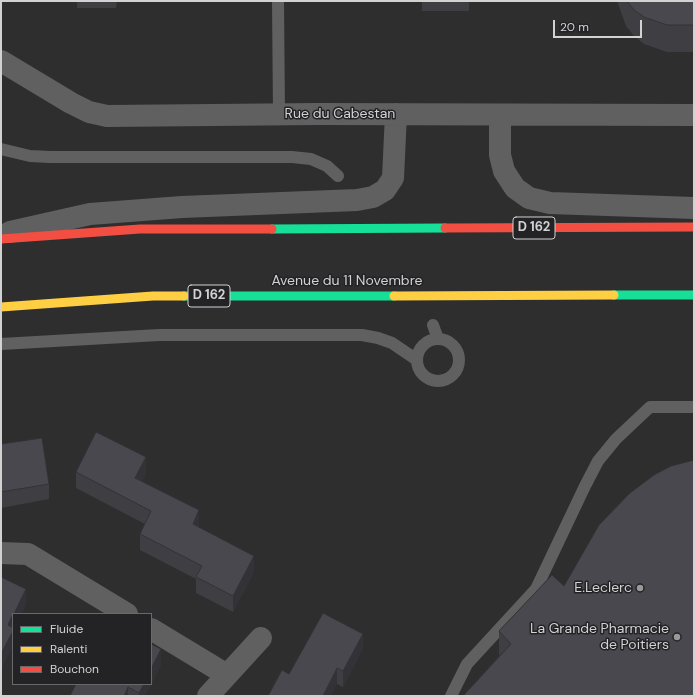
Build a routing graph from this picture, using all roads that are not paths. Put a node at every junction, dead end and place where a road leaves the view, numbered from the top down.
1 (278, 1) edge
2 (1, 61) edge
3 (279, 114) junction
4 (396, 114) junction
5 (500, 115) junction
6 (694, 115) edge
7 (1, 149) edge
8 (338, 176) dead end
9 (694, 208) edge
10 (694, 227) edge
11 (1, 234) edge
12 (1, 239) edge
13 (694, 295) edge
14 (1, 307) edge
15 (433, 325) dead end
16 (438, 339) junction
17 (1, 344) edge
18 (417, 360) junction
19 (694, 407) edge
20 (1, 553) edge
21 (125, 613) edge
22 (152, 630) edge
23 (261, 638) dead end
24 (227, 675) junction
25 (208, 696) edge
26 (450, 696) edge

1 - 3 lane
2 - 3 street, Rue du Cabestan
3 - 4 street, Rue du Cabestan
4 - 5 street, Rue du Cabestan
4 - 11 street
5 - 6 street, Rue du Cabestan
5 - 9 street
7 - 8 lane
10 - 12 main road, D 162
13 - 14 main road, Avenue du 11 Novembre / D 162
15 - 16 lane
16 - 18 lane
16 - 18 lane
17 - 18 lane
19 - 26 lane
20 - 21 street
22 - 24 street
23 - 24 street
24 - 25 street

